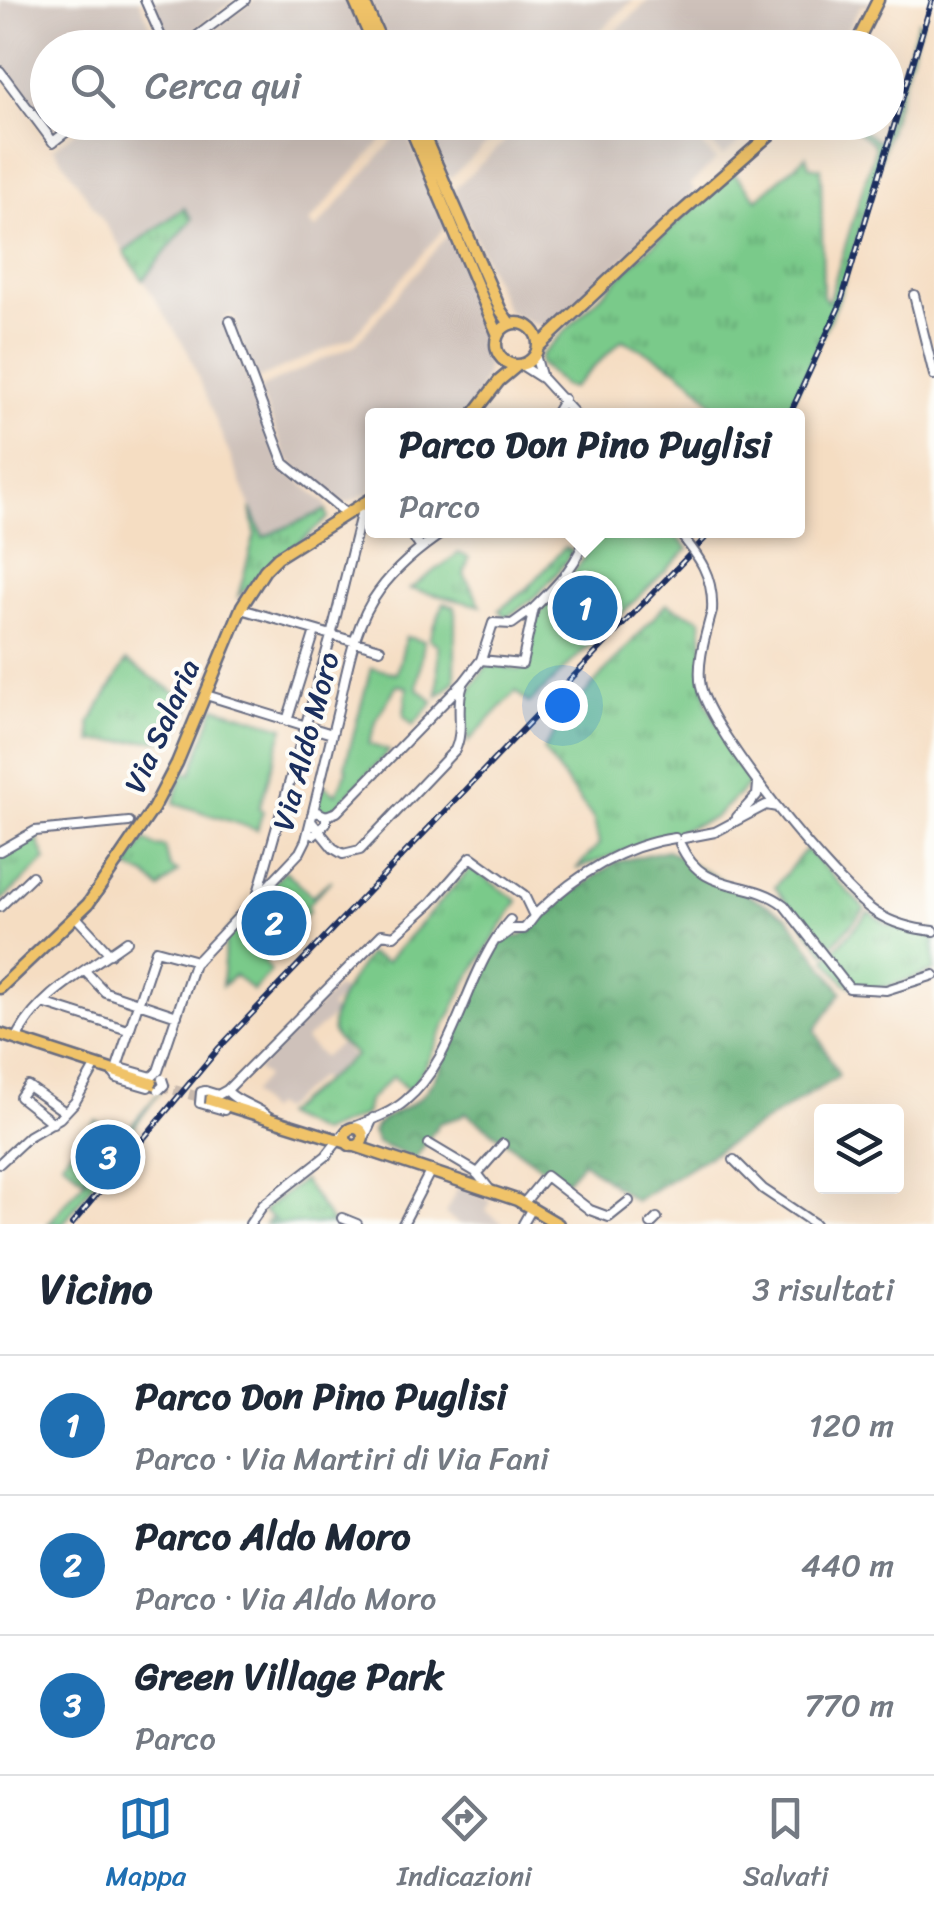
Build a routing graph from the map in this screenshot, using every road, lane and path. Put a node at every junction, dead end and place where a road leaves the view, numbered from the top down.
1 (145, 0) edge
2 (245, 0) edge
3 (354, 0) edge
4 (362, 0) edge
5 (878, 0) edge
6 (158, 30) edge
7 (204, 30) edge
8 (367, 30) edge
9 (376, 30) edge
10 (863, 30) edge
11 (0, 71) edge
12 (30, 111) edge
13 (416, 140) edge
14 (426, 140) edge
15 (764, 140) edge
16 (914, 296) dead end
17 (230, 321) dead end
18 (563, 322) junction
19 (510, 324) junction
20 (527, 326) junction
21 (498, 335) junction
22 (536, 351) junction
23 (499, 356) junction
24 (519, 365) junction
25 (934, 375) edge
26 (543, 379) junction
27 (499, 380) junction
28 (564, 400) junction
29 (478, 408) edge
30 (559, 408) edge
31 (571, 408) edge
32 (365, 502) edge
33 (365, 511) edge
34 (345, 513) junction
35 (414, 538) edge
36 (434, 538) edge
37 (585, 538) edge
38 (683, 538) edge
39 (420, 547) junction
40 (534, 608) junction
41 (241, 609) junction
42 (315, 631) junction
43 (331, 636) junction
44 (355, 642) junction
45 (380, 649) dead end
46 (481, 660) junction
47 (464, 682) junction
48 (209, 696) junction
49 (287, 721) junction
50 (304, 726) junction
51 (332, 734) junction
52 (756, 780) junction
53 (768, 794) junction
54 (757, 795) junction
55 (766, 805) junction
56 (780, 809) junction
57 (318, 816) junction
58 (734, 820) junction
59 (130, 822) dead end
60 (318, 832) junction
61 (306, 840) junction
62 (680, 840) junction
63 (0, 851) edge
64 (32, 876) dead end
65 (258, 896) junction
66 (0, 907) edge
67 (529, 910) junction
68 (75, 916) junction
69 (511, 924) junction
70 (934, 930) edge
71 (127, 941) dead end
72 (110, 954) junction
73 (197, 961) junction
74 (85, 971) junction
75 (934, 976) edge
76 (0, 988) edge
77 (138, 1003) junction
78 (43, 1004) junction
79 (177, 1016) junction
80 (128, 1030) junction
81 (0, 1034) edge
82 (16, 1040) junction
83 (96, 1065) junction
84 (114, 1068) junction
85 (160, 1082) joint
86 (227, 1090) junction
87 (203, 1097) joint
88 (66, 1112) junction
89 (269, 1118) junction
90 (373, 1118) junction
91 (53, 1123) junction
92 (352, 1137) junction
93 (429, 1144) dead end
94 (504, 1144) dead end
95 (2, 1157) edge
96 (734, 1160) dead end
97 (431, 1170) junction
98 (477, 1174) junction
99 (490, 1190) junction
100 (629, 1201) dead end
101 (528, 1206) junction
102 (803, 1216) junction
103 (342, 1218) dead end
104 (250, 1224) edge
105 (357, 1224) edge
106 (403, 1224) edge
107 (522, 1224) edge
108 (558, 1224) edge
109 (796, 1224) edge
110 (815, 1224) edge

1 - 6 street
2 - 7 street
3 - 8 main road
4 - 9 main road
5 - 10 main road
11 - 12 street
13 - 21 main road
14 - 19 main road
15 - 18 main road
16 - 25 street
17 - 34 street
18 - 20 main road
18 - 22 main road
19 - 20 main road
19 - 21 main road
20 - 22 main road
21 - 23 main road
22 - 24 main road
22 - 26 street
23 - 24 main road
23 - 27 main road
24 - 26 street
24 - 27 main road
26 - 28 street
27 - 29 main road
28 - 30 street
28 - 31 street
32 - 34 main road, Via Salaria
33 - 43 street
34 - 41 main road, Via Salaria
35 - 39 street
36 - 39 street, Via Aldo Moro
37 - 40 street
38 - 52 street, bridge
39 - 44 street, Via Aldo Moro
40 - 46 street
40 - 46 street
41 - 42 street
41 - 48 main road, Via Salaria
42 - 43 street
42 - 49 street
43 - 44 street
43 - 50 street
44 - 45 street
44 - 51 street, Via Aldo Moro
46 - 47 street
47 - 57 street
47 - 60 street
48 - 49 street
48 - 68 main road, Via Salaria
49 - 50 street
50 - 51 street
50 - 65 street
51 - 57 street, Via Aldo Moro
52 - 53 street
52 - 54 street
53 - 54 street
53 - 55 street
53 - 56 street
54 - 58 street
55 - 56 street
55 - 58 street
56 - 70 street
57 - 60 street
57 - 60 street
57 - 61 street, Via Aldo Moro
58 - 62 street
59 - 63 street
60 - 61 street
61 - 65 street, Via Aldo Moro
62 - 67 street
62 - 75 street
64 - 66 street
65 - 73 street, Via Aldo Moro
67 - 69 street
67 - 69 street
67 - 86 street
68 - 72 street
68 - 76 main road, Via Salaria
69 - 90 street
71 - 72 street
72 - 74 street
73 - 77 street
73 - 79 street, Via Aldo Moro
74 - 77 street
74 - 78 street
77 - 79 street
77 - 80 street
78 - 80 street
78 - 82 street
79 - 85 street, Via Aldo Moro
80 - 84 street
81 - 82 main road
82 - 83 main road
83 - 84 main road
83 - 88 street
84 - 85 main road
86 - 87 street
86 - 89 street
87 - 89 main road
88 - 91 street
88 - 91 street
89 - 92 main road
90 - 92 street
90 - 92 street
91 - 95 street
92 - 97 main road
92 - 104 street
93 - 98 street
94 - 98 street
96 - 102 street
97 - 99 main road
97 - 106 street
98 - 99 street
99 - 101 main road
100 - 101 street
101 - 107 street
101 - 108 main road
102 - 109 street
102 - 110 street
103 - 105 street

